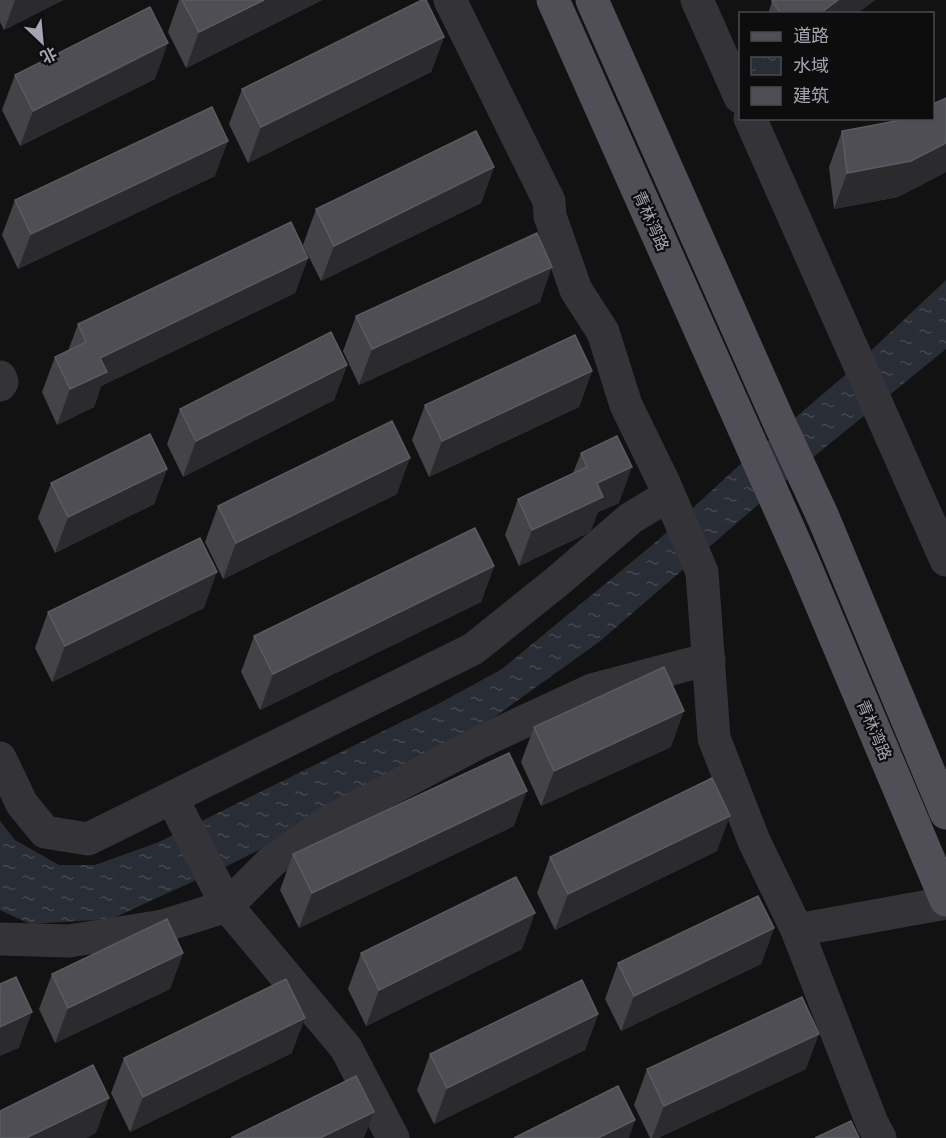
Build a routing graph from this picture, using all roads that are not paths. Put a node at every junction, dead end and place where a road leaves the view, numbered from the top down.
1 (450, 0) edge
2 (553, 0) edge
3 (592, 0) edge
4 (697, 0) edge
5 (739, 94) edge
6 (751, 120) edge
7 (0, 377) edge
8 (0, 385) edge
9 (671, 500) junction
10 (946, 560) edge
11 (709, 658) junction
12 (0, 758) edge
13 (175, 804) junction
14 (946, 813) edge
15 (946, 902) edge
16 (227, 906) junction
17 (797, 930) junction
18 (0, 939) edge
19 (393, 1138) edge
20 (880, 1138) edge

1 - 9 street
2 - 15 main road, 青林湾路
3 - 14 main road, 青林湾路
4 - 5 street
6 - 10 street
7 - 8 street
9 - 11 street
9 - 13 street
11 - 16 street
11 - 17 street
12 - 13 street
13 - 16 street
15 - 17 street
16 - 18 street
16 - 19 street
17 - 20 street

